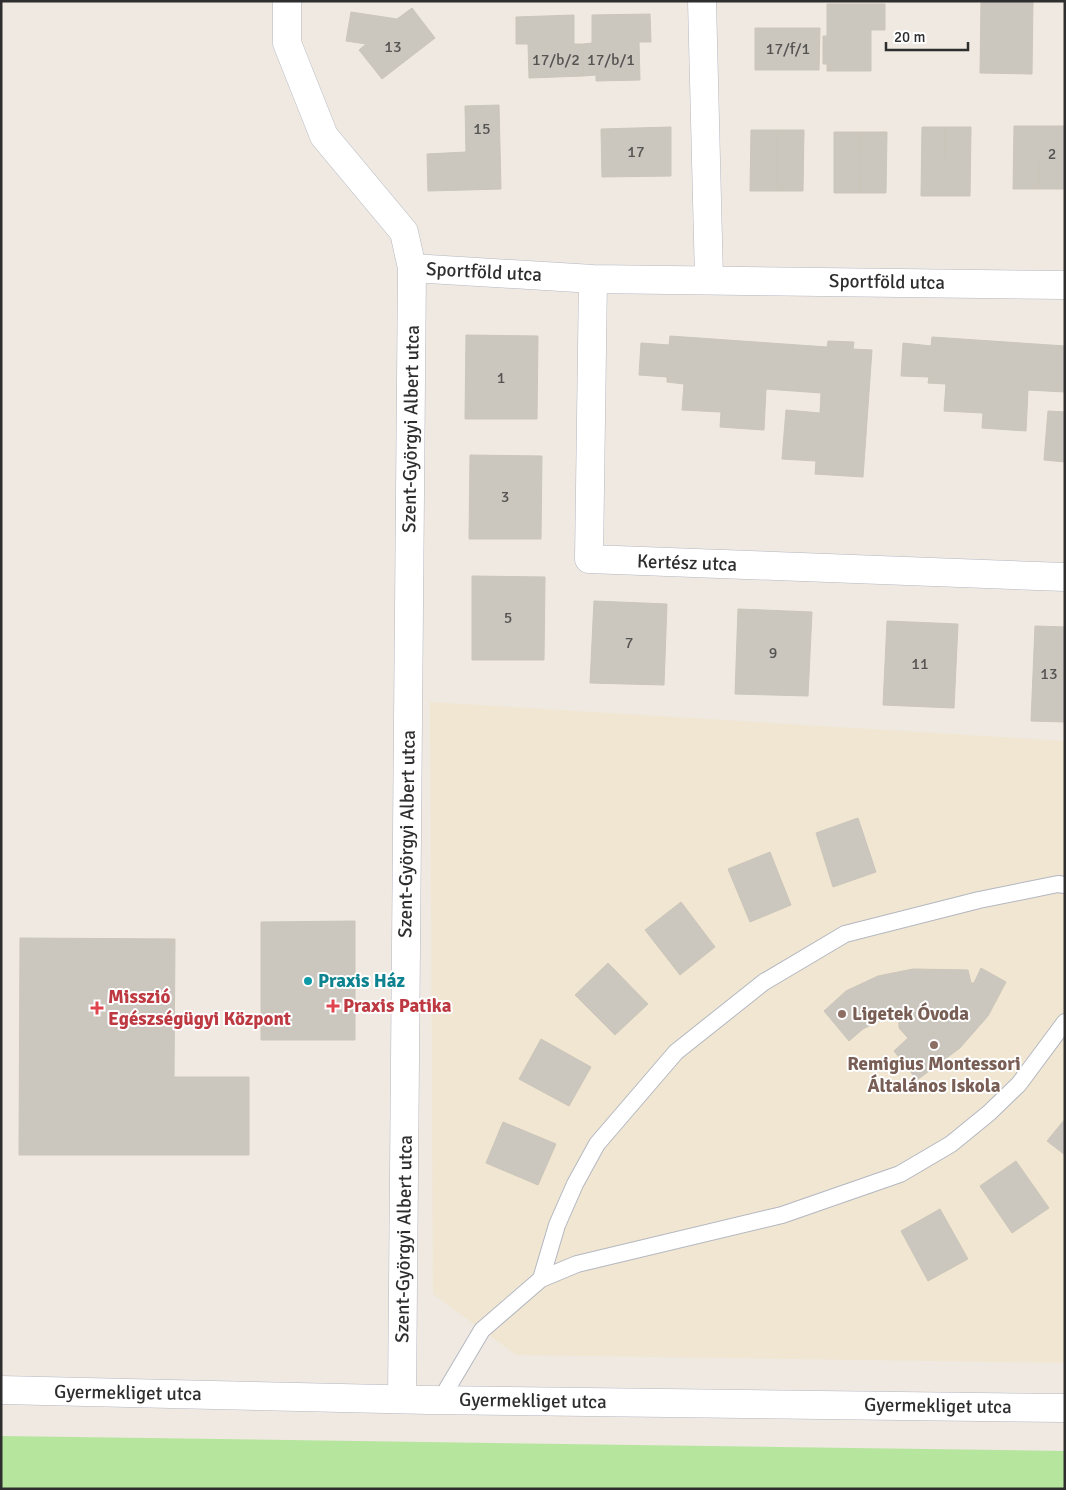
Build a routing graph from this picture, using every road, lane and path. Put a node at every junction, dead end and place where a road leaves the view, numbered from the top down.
1 (287, 1) edge
2 (702, 1) edge
3 (412, 268) junction
4 (593, 279) junction
5 (709, 279) junction
6 (1065, 285) edge
7 (1065, 577) edge
8 (1065, 885) edge
9 (1065, 1022) edge
10 (541, 1279) junction
11 (1, 1390) edge
12 (441, 1399) junction
13 (402, 1400) junction
14 (1065, 1408) edge

1 - 3 street, Sportföld utca
2 - 5 street
3 - 4 street, Sportföld utca
3 - 13 street, Szent-Györgyi Albert utca
4 - 5 street, Sportföld utca
4 - 7 street, Kertész utca
5 - 6 street, Sportföld utca
8 - 10 lane
9 - 10 lane
10 - 12 lane
11 - 13 street, Gyermekliget utca
12 - 13 street, Gyermekliget utca
12 - 14 street, Gyermekliget utca

